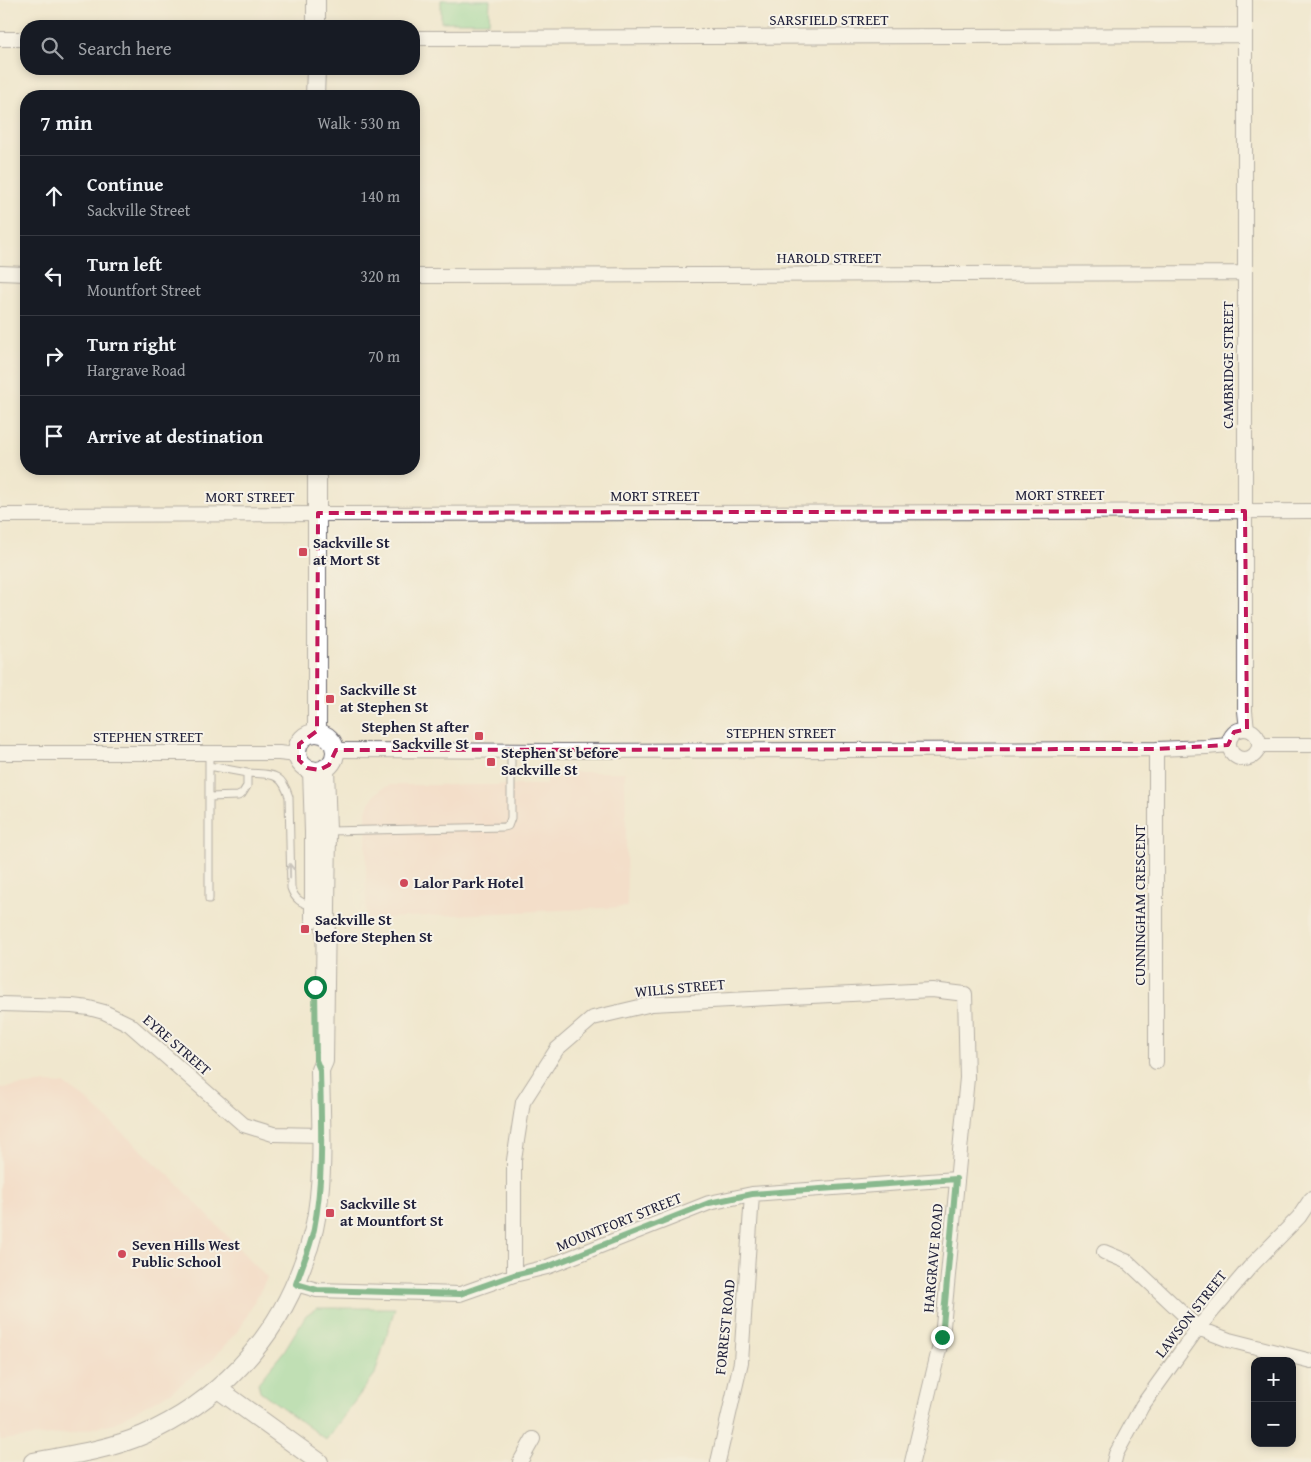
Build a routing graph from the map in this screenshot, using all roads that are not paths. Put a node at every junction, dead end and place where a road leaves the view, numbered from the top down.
1 (316, 0) edge
2 (1245, 0) edge
3 (316, 20) edge
4 (1245, 35) junction
5 (420, 38) edge
6 (0, 39) edge
7 (20, 39) edge
8 (316, 75) edge
9 (316, 90) edge
10 (1244, 273) junction
11 (0, 274) edge
12 (20, 274) edge
13 (420, 276) edge
14 (317, 475) edge
15 (1245, 511) junction
16 (1311, 511) edge
17 (318, 513) junction
18 (0, 515) edge
19 (1246, 729) junction
20 (316, 733) junction
21 (1228, 744) junction
22 (1259, 745) junction
23 (1311, 745) edge
24 (1156, 749) junction
25 (334, 750) junction
26 (511, 751) junction
27 (0, 753) edge
28 (297, 755) junction
29 (209, 759) junction
30 (318, 769) junction
31 (247, 774) junction
32 (209, 797) junction
33 (320, 831) junction
34 (209, 899) dead end
35 (313, 906) junction
36 (965, 994) joint
37 (0, 1004) edge
38 (1156, 1062) dead end
39 (320, 1070) junction
40 (321, 1135) junction
41 (956, 1179) junction
42 (752, 1194) junction
43 (1311, 1199) edge
44 (1104, 1252) dead end
45 (514, 1275) junction
46 (296, 1284) junction
47 (1198, 1328) junction
48 (1311, 1361) edge
49 (218, 1389) junction
50 (533, 1439) dead end
51 (69, 1459) edge
52 (33, 1462) edge
53 (319, 1462) edge
54 (520, 1462) edge
55 (718, 1462) edge
56 (912, 1462) edge
57 (1114, 1462) edge

1 - 3 street
2 - 4 street, CAMBRIDGE STREET
4 - 5 street, SARSFIELD STREET
4 - 10 street, CAMBRIDGE STREET
6 - 7 street
8 - 9 street
10 - 13 street, HAROLD STREET
10 - 15 street, CAMBRIDGE STREET
11 - 12 street
14 - 17 street
15 - 16 street, MORT STREET
15 - 17 street, MORT STREET
15 - 19 street, CAMBRIDGE STREET
17 - 18 street, MORT STREET
17 - 20 street
19 - 21 street
19 - 22 street
20 - 25 street
20 - 28 street
21 - 22 street
21 - 24 street, STEPHEN STREET
22 - 23 street
24 - 26 street, STEPHEN STREET
24 - 38 street, CUNNINGHAM CRESCENT
25 - 26 street, STEPHEN STREET
25 - 30 street
26 - 33 lane
27 - 29 street, STEPHEN STREET
28 - 29 street, STEPHEN STREET
28 - 30 street
29 - 31 lane
29 - 32 lane
30 - 33 street
31 - 32 lane
35 -> 31 lane
32 - 34 lane
33 - 35 street
33 - 39 street
35 - 39 street
36 - 41 street, HARGRAVE ROAD
36 - 45 street, WILLS STREET
37 - 40 street, EYRE STREET
39 - 40 street
40 - 46 street
41 - 42 street, MOUNTFORT STREET
41 - 56 street, HARGRAVE ROAD
42 - 45 street, MOUNTFORT STREET
42 - 55 street, FORREST ROAD
43 - 47 street, LAWSON STREET
44 - 47 street
45 - 46 street, MOUNTFORT STREET
46 - 49 street
47 - 48 street
47 - 57 street, LAWSON STREET
49 - 51 street
49 - 53 street
50 - 54 street
51 - 52 street

